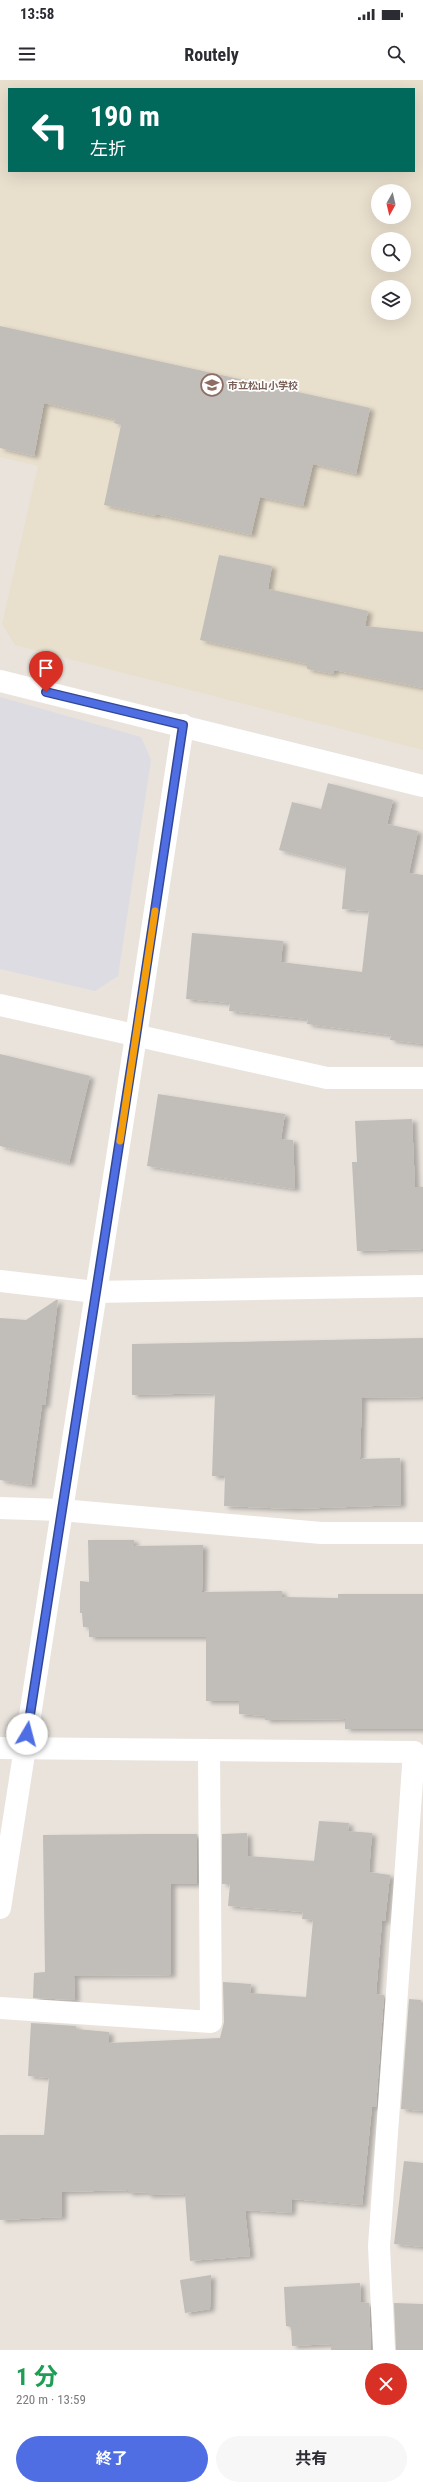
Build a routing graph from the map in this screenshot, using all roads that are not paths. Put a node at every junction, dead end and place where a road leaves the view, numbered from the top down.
1 (0, 681) edge
2 (183, 725) junction
3 (423, 786) edge
4 (0, 1005) edge
5 (136, 1036) junction
6 (423, 1078) edge
7 (0, 1281) edge
8 (423, 1286) edge
9 (95, 1292) junction
10 (0, 1508) edge
11 (61, 1510) junction
12 (423, 1533) edge
13 (0, 1748) edge
14 (25, 1749) junction
15 (209, 1751) junction
16 (0, 1908) edge
17 (414, 1908) edge
18 (0, 2008) edge
19 (384, 2350) edge

1 - 2 street
2 - 3 street
2 - 5 street
4 - 5 street
5 - 6 street
5 - 9 street
7 - 9 street
8 - 9 street
9 - 11 street
10 - 11 street
11 - 12 street
11 - 14 street
13 - 14 street
14 - 15 street
14 - 16 street
15 - 17 street
15 - 18 street
17 - 19 street

